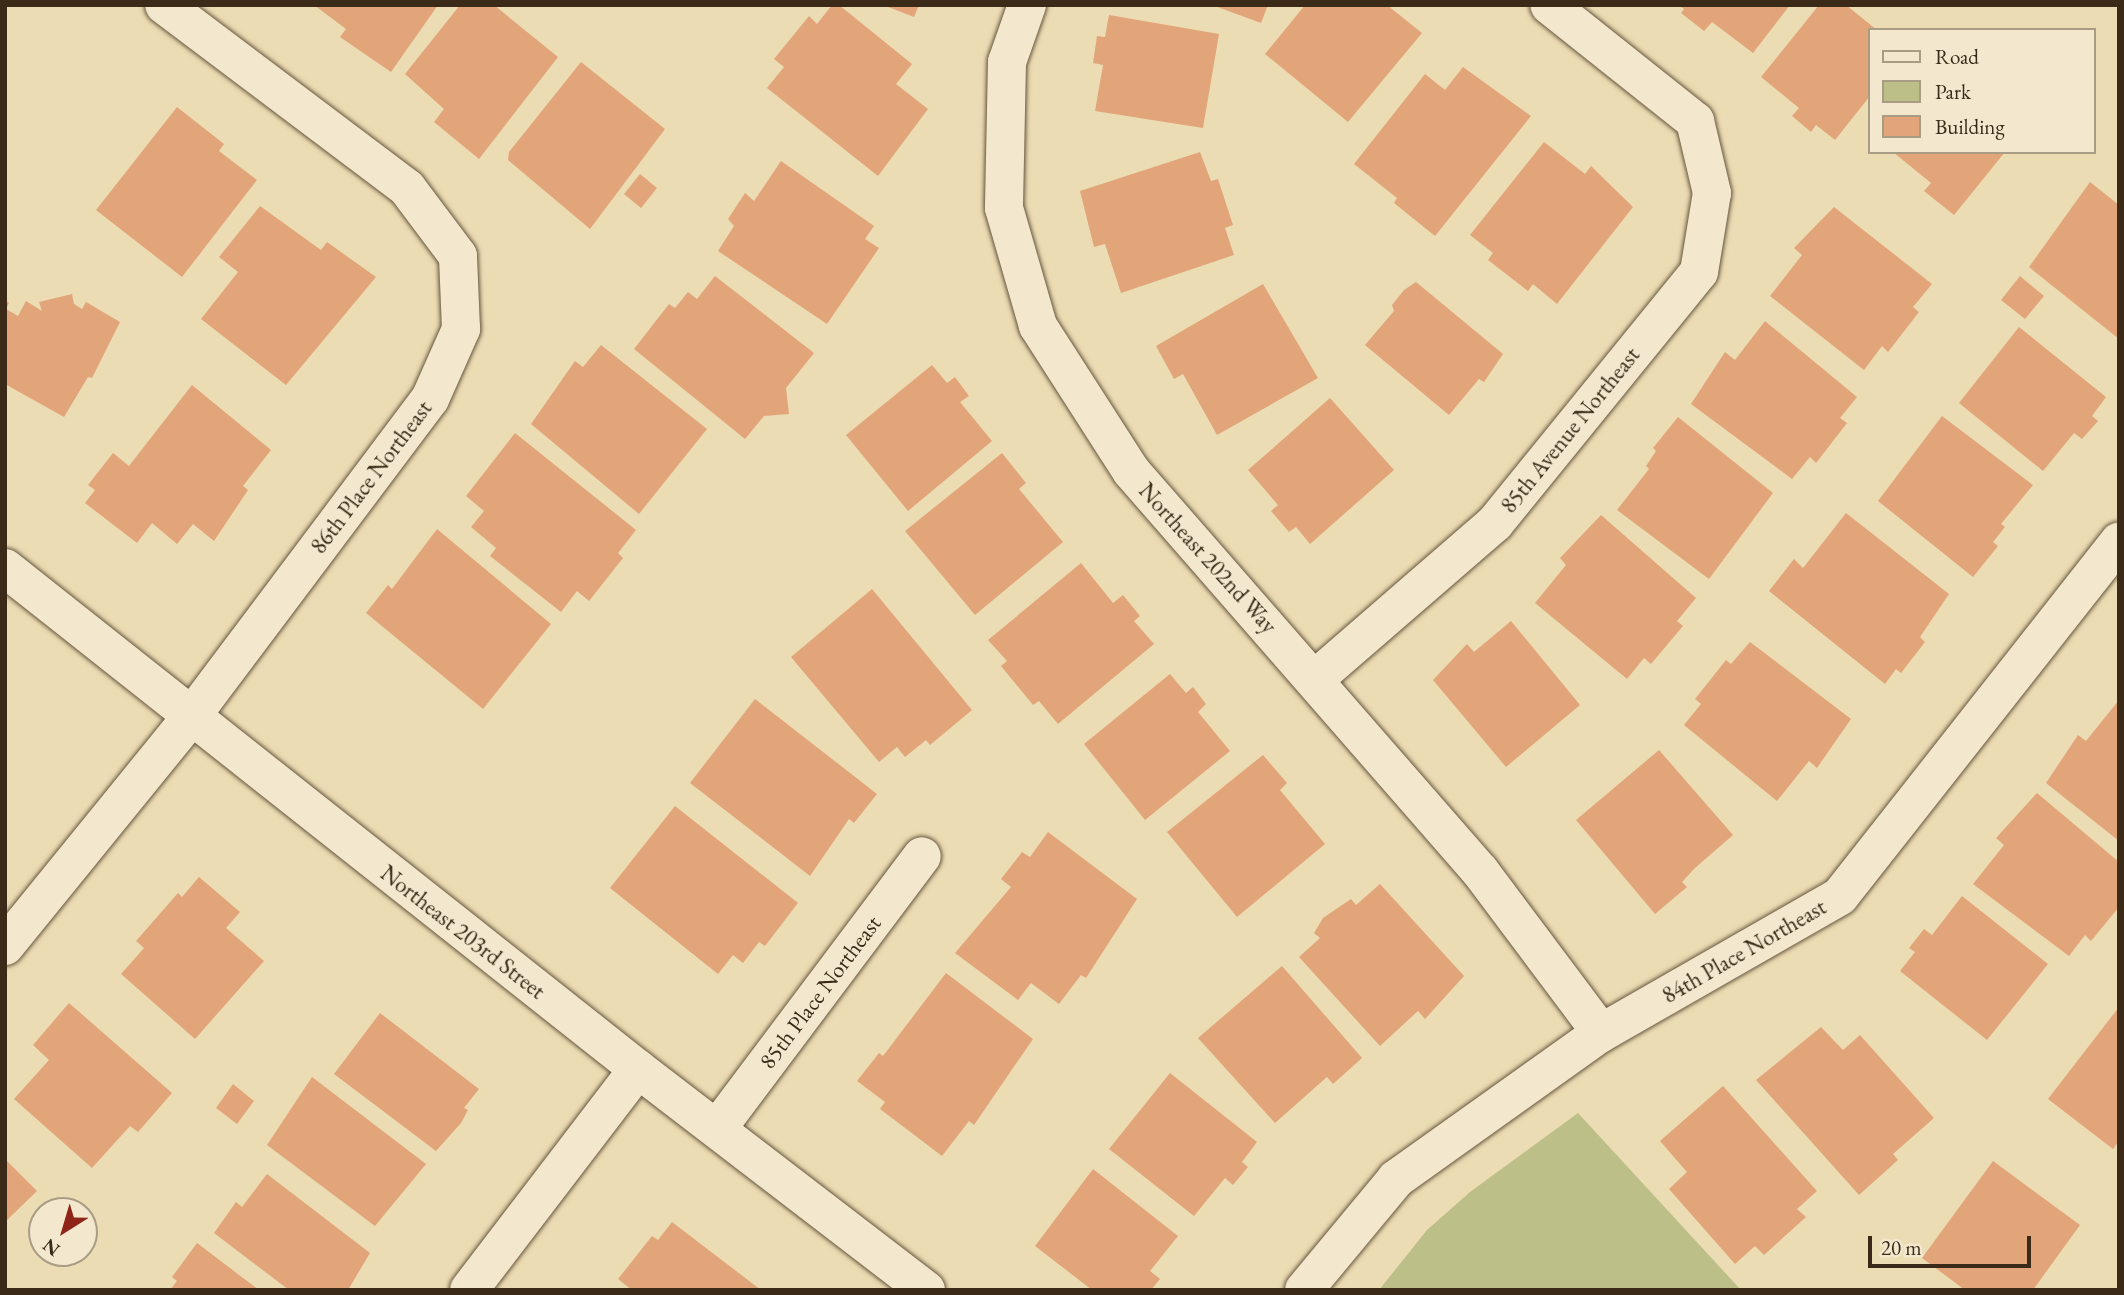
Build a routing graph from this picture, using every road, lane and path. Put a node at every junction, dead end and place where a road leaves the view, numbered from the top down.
1 (164, 5) edge
2 (1027, 5) edge
3 (1549, 5) edge
4 (2119, 542) edge
5 (5, 568) edge
6 (1315, 679) junction
7 (191, 717) junction
8 (922, 856) dead end
9 (5, 946) edge
10 (1601, 1033) junction
11 (638, 1069) junction
12 (717, 1129) junction
13 (469, 1290) edge
14 (926, 1290) edge
15 (1304, 1290) edge

1 - 7 street, 86th Place Northeast
2 - 6 street, Northeast 202nd Way
3 - 6 street, 85th Avenue Northeast
4 - 10 street, 84th Place Northeast
5 - 7 street, Northeast 203rd Street
6 - 10 street, Northeast 202nd Way
7 - 9 street, 86th Place Northeast
7 - 11 street, Northeast 203rd Street
8 - 12 street, 85th Place Northeast
10 - 15 street, 84th Place Northeast
11 - 12 street, Northeast 203rd Street
11 - 13 street
12 - 14 street, Northeast 203rd Street

